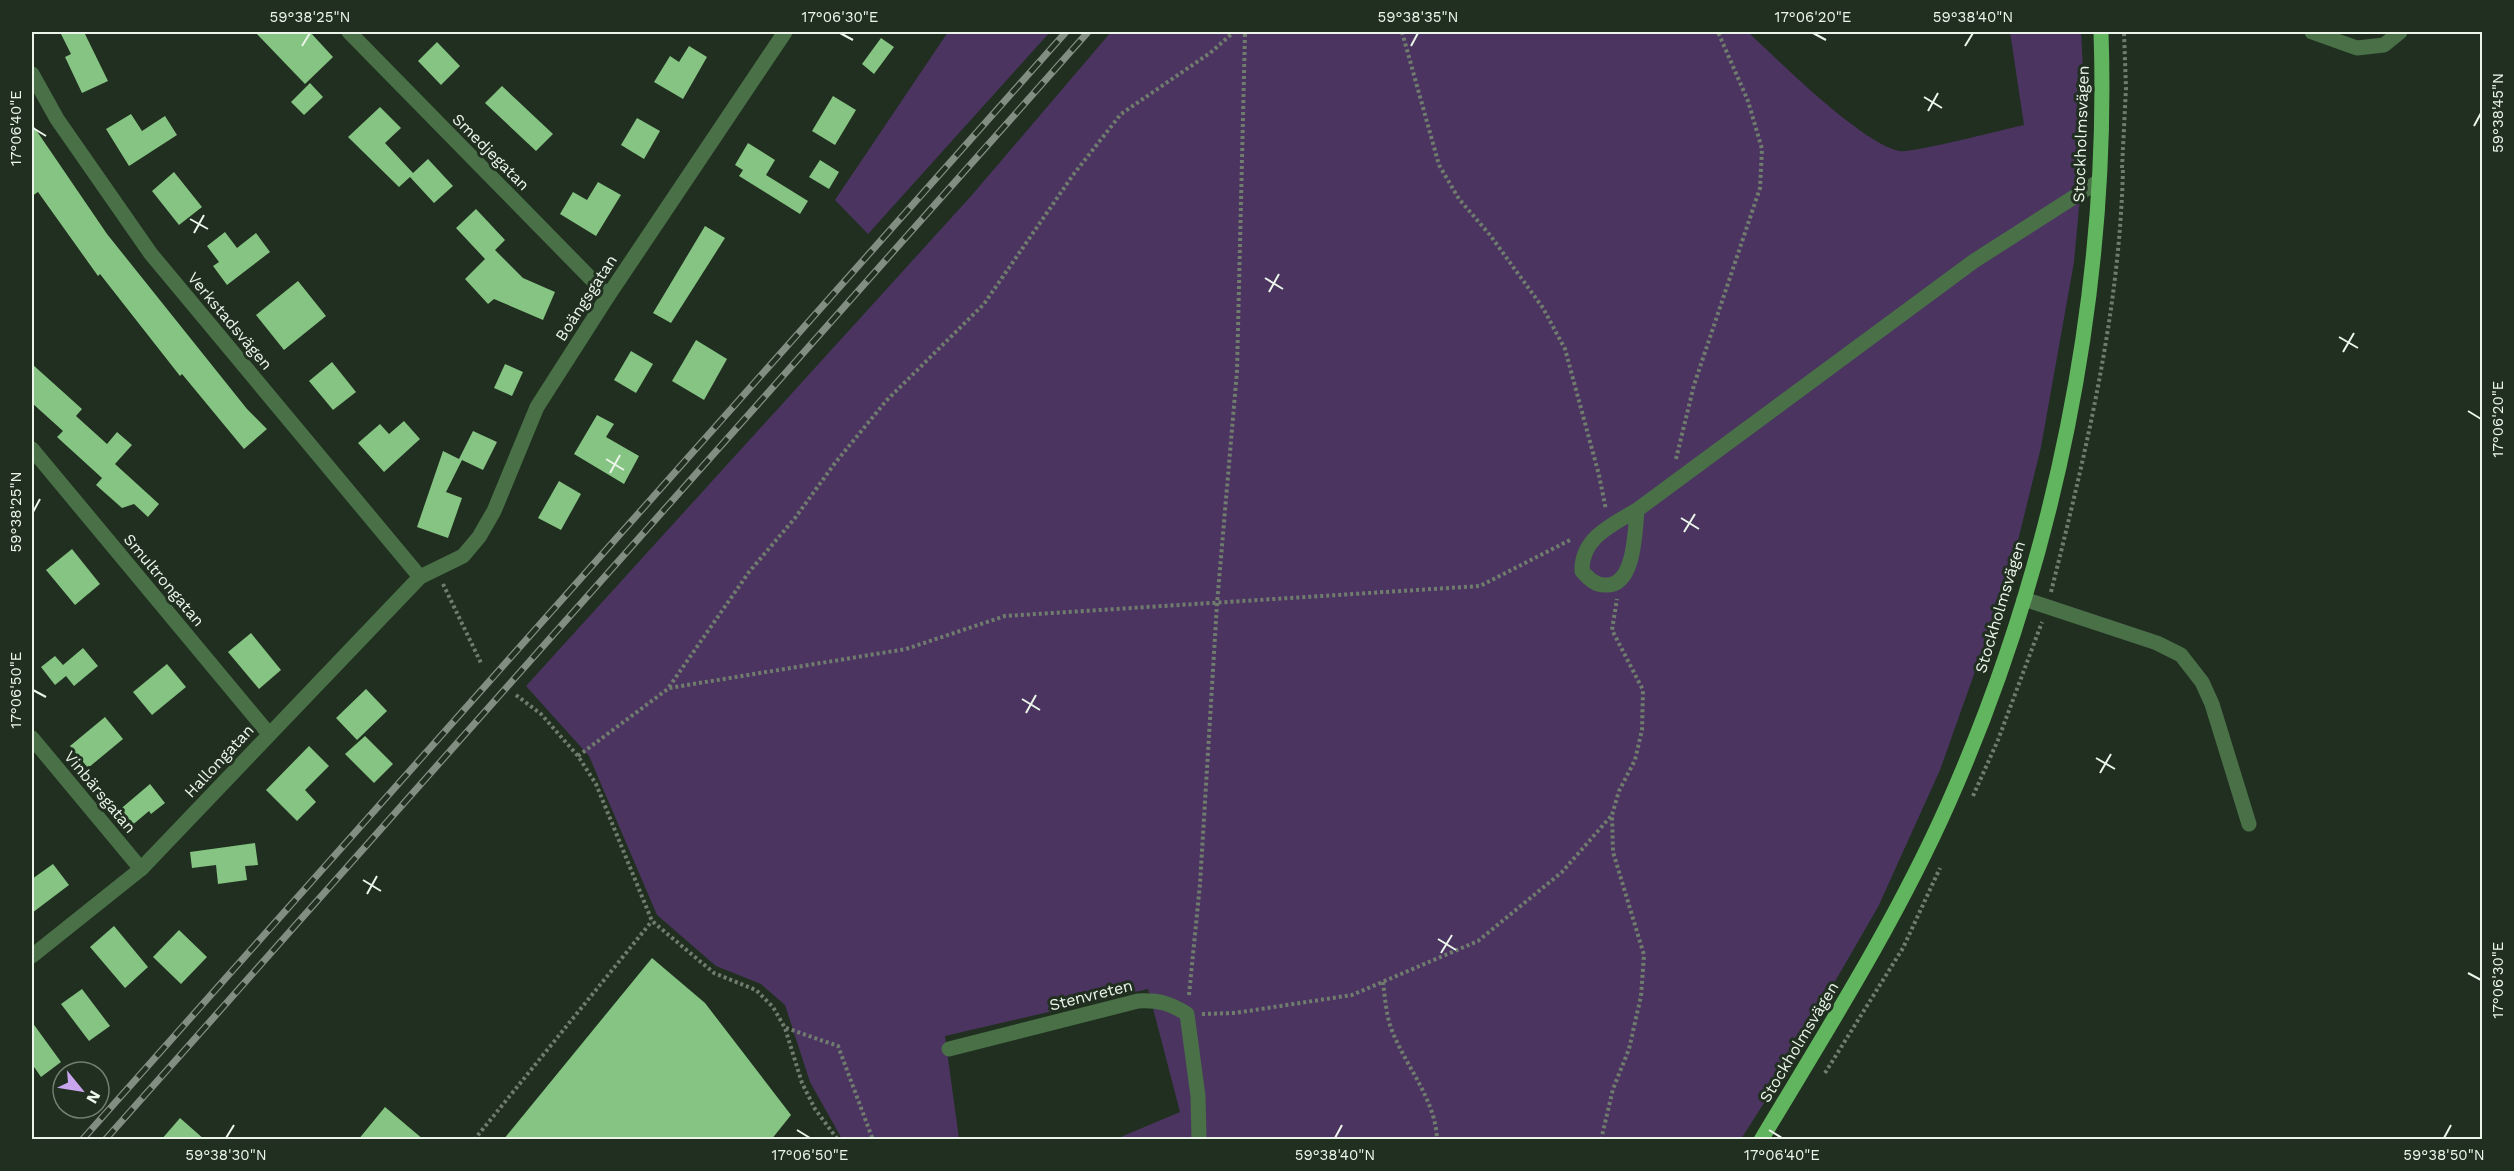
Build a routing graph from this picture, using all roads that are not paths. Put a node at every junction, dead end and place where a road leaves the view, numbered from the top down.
1 (349, 32) edge
2 (785, 32) edge
3 (2101, 32) edge
4 (2312, 32) edge
5 (2400, 32) edge
6 (32, 74) edge
7 (2099, 181) junction
8 (608, 296) junction
9 (32, 448) edge
10 (1637, 510) junction
11 (420, 578) junction
12 (2024, 599) junction
13 (269, 734) junction
14 (32, 738) edge
15 (2249, 824) dead end
16 (141, 869) junction
17 (32, 956) edge
18 (949, 1049) dead end
19 (1199, 1140) edge
20 (1761, 1140) edge

1 - 8 street, Smedjegatan
2 - 8 street, Boängsgatan
3 - 7 main road, Stockholmsvägen
4 - 5 street
6 - 11 street, Verkstadsvägen
7 - 10 street
7 - 12 main road, Stockholmsvägen
8 - 11 street, Boängsgatan
9 - 13 street, Smultrongatan
10 - 10 street
11 - 13 street, Hallongatan
12 - 15 street
12 - 20 main road, Stockholmsvägen
13 - 16 street, Hallongatan
14 - 16 street, Vinbärsgatan
16 - 17 street, Hallongatan
18 - 19 street, Stenvreten

